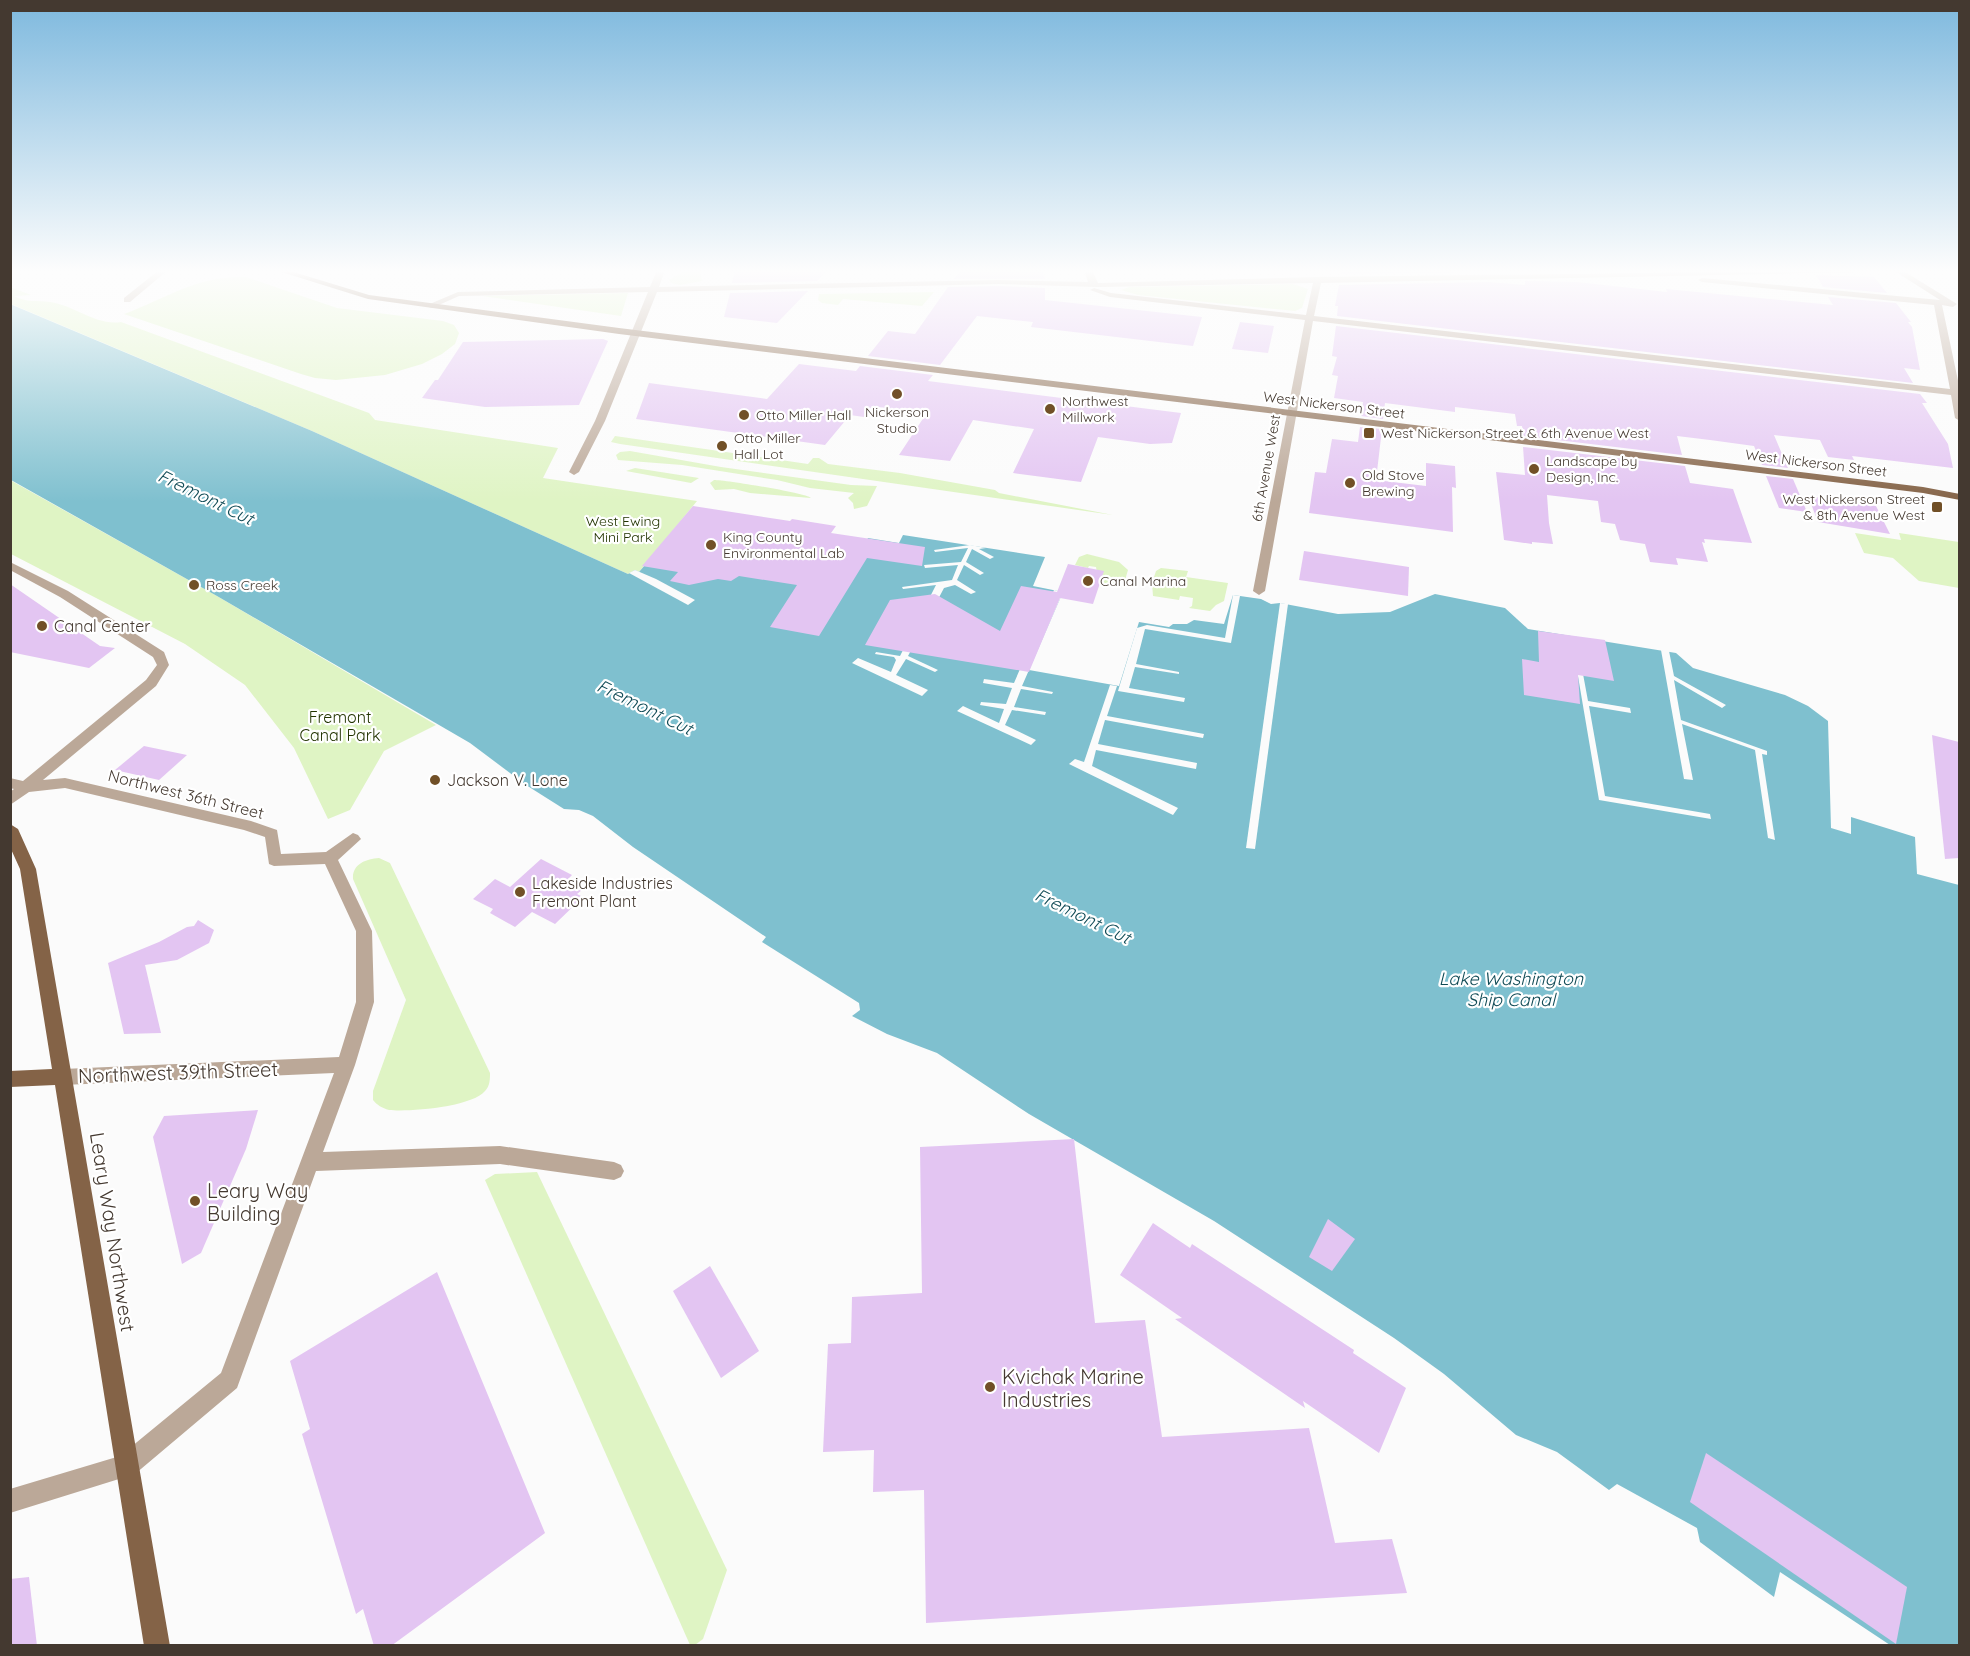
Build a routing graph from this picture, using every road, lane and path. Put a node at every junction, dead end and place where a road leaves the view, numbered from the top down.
1 (631, 347) edge
2 (754, 347) edge
3 (1306, 347) edge
4 (1574, 347) edge
5 (1947, 347) edge
6 (1957, 393) edge
7 (1292, 413) junction
8 (1959, 418) edge
9 (574, 472) dead end
10 (1959, 497) edge
11 (10, 565) edge
12 (1260, 591) dead end
13 (10, 783) edge
14 (26, 787) junction
15 (10, 800) edge
16 (10, 829) edge
17 (353, 839) dead end
18 (330, 858) junction
19 (346, 1065) junction
20 (63, 1077) junction
21 (10, 1079) edge
22 (309, 1162) junction
23 (614, 1171) dead end
24 (127, 1466) junction
25 (10, 1500) edge
26 (157, 1646) edge

1 - 9 street
2 - 7 main road, West Nickerson Street
3 - 7 street, 6th Avenue West
4 - 6 street
5 - 6 street
6 - 8 street
7 - 10 main road, West Nickerson Street
7 - 12 street, 6th Avenue West
11 - 14 street
13 - 14 street, Northwest 36th Street
14 - 15 street
14 - 18 street, Northwest 36th Street
16 - 20 main road, Leary Way Northwest
17 - 18 street
18 - 19 street
19 - 20 street, Northwest 39th Street
19 - 22 street
20 - 21 main road, Northwest 39th Street
20 - 24 main road, Leary Way Northwest
22 - 23 street
22 - 24 street
24 - 25 street
24 - 26 main road, Leary Way Northwest

